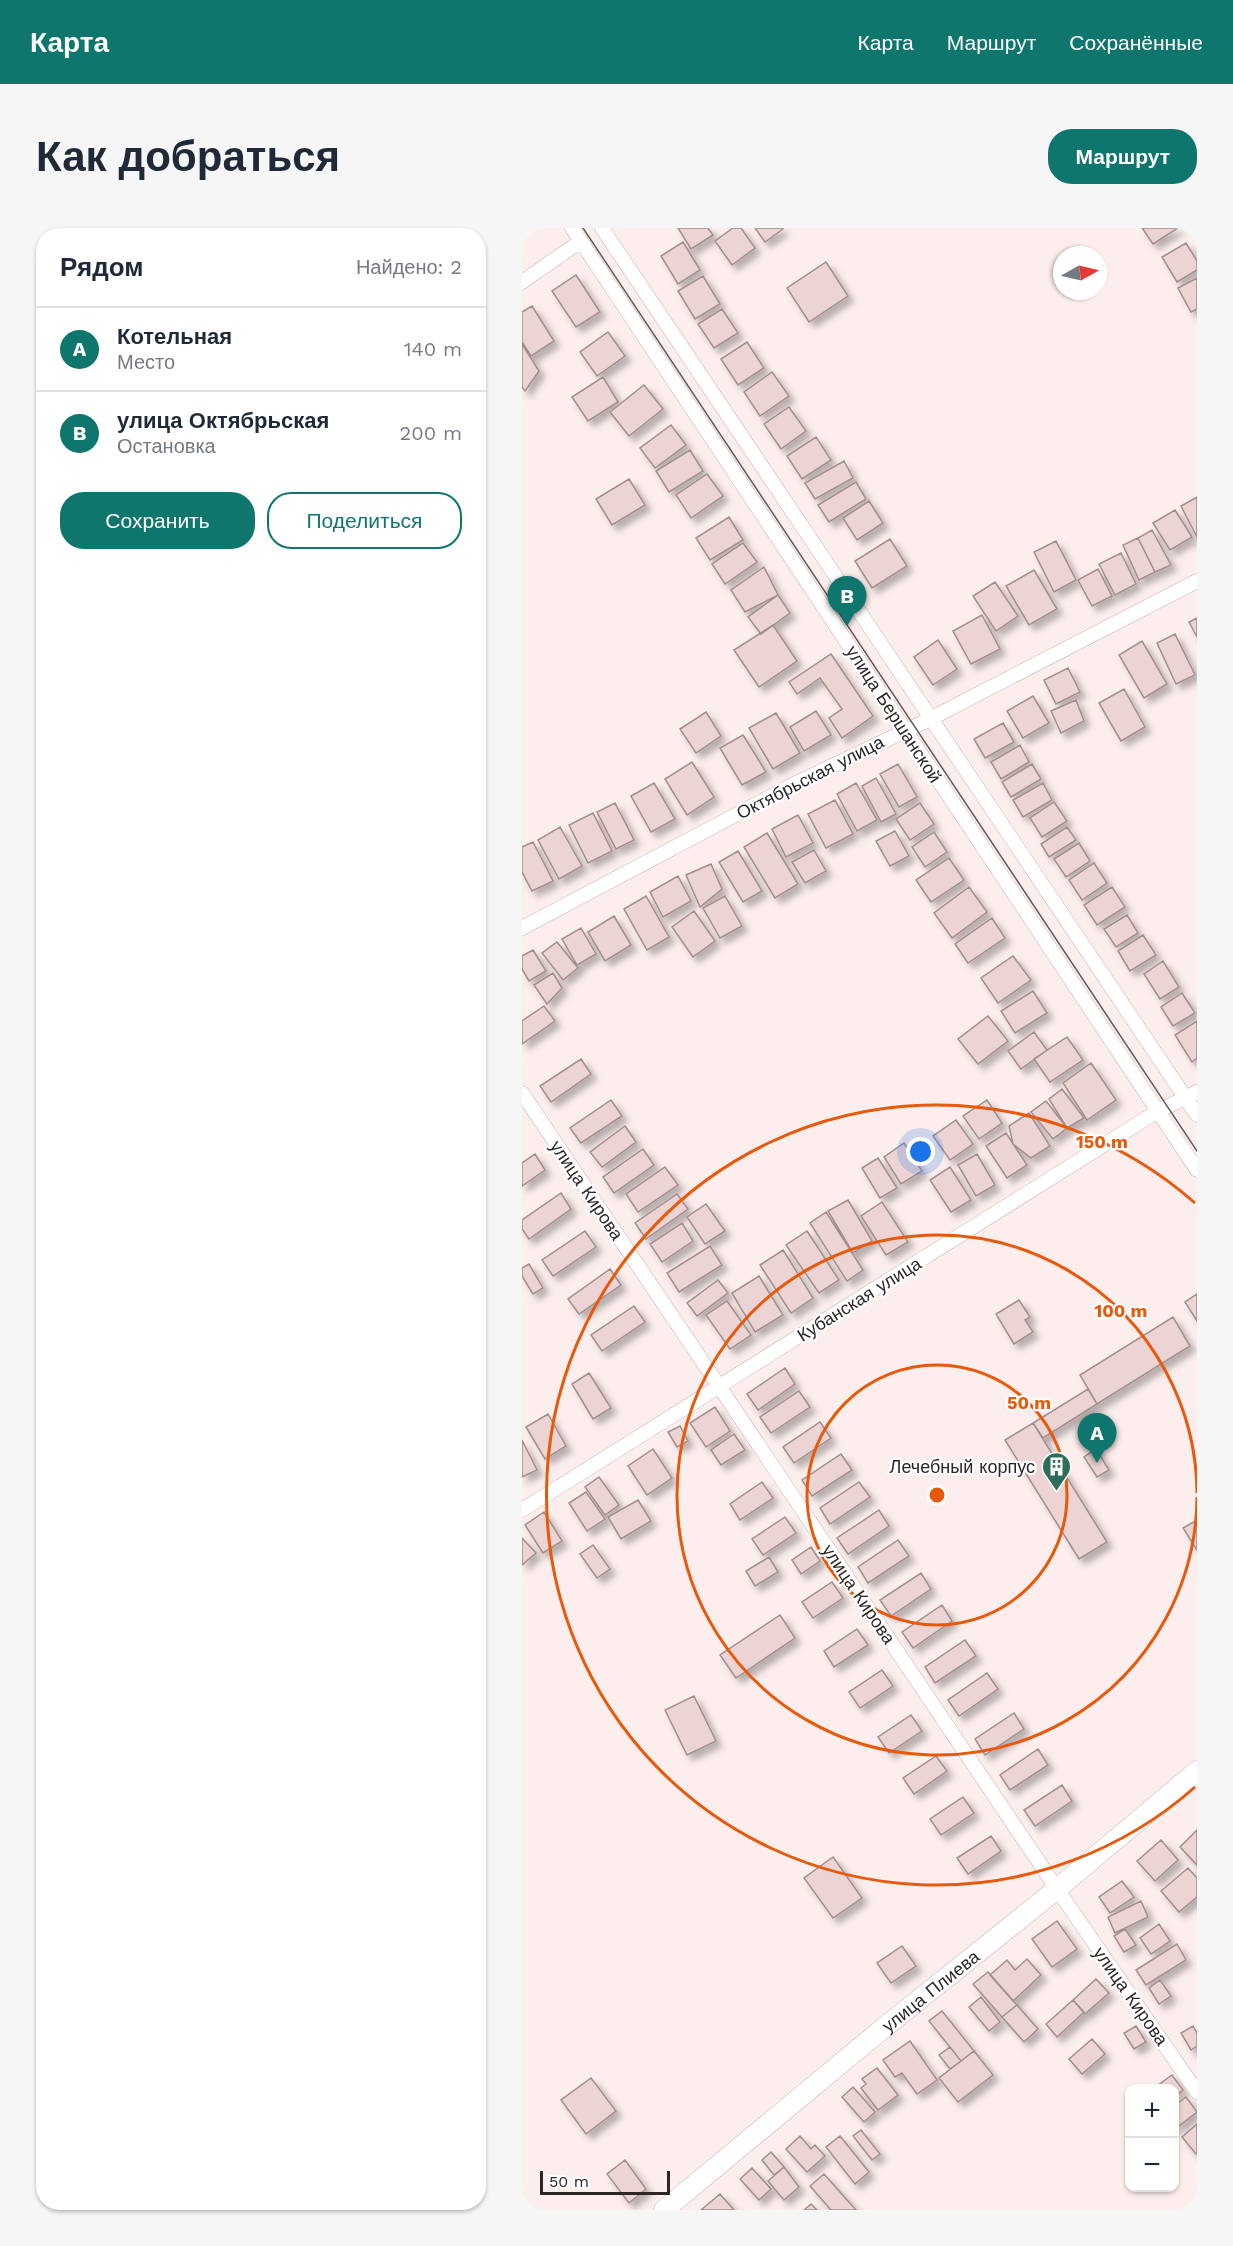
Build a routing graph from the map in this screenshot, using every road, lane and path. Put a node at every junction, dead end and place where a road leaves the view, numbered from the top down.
1 (572, 228) edge
2 (602, 228) edge
3 (581, 241) junction
4 (522, 282) edge
5 (1197, 581) edge
6 (932, 718) junction
7 (904, 730) junction
8 (522, 928) edge
9 (522, 1094) edge
10 (1191, 1095) edge
11 (1158, 1111) junction
12 (1197, 1115) edge
13 (1197, 1170) edge
14 (720, 1387) junction
15 (522, 1510) edge
16 (1197, 1771) edge
17 (1057, 1889) junction
18 (1197, 2092) edge
19 (664, 2210) edge

1 - 3 street, улица Бершанской
2 - 6 street, улица Бершанской
3 - 4 street
3 - 7 street, улица Бершанской
5 - 6 street, Октябрьская улица
6 - 7 street, Октябрьская улица
6 - 10 street, улица Бершанской
7 - 8 street, Октябрьская улица
7 - 11 street, улица Бершанской
9 - 14 street, улица Кирова
10 - 11 street, Кубанская улица
10 - 12 street, улица Бершанской
11 - 13 street, улица Бершанской
11 - 14 street, Кубанская улица
14 - 15 street, Кубанская улица
14 - 17 street, улица Кирова
16 - 17 street, улица Плиева
17 - 18 street, улица Кирова
17 - 19 street, улица Плиева

